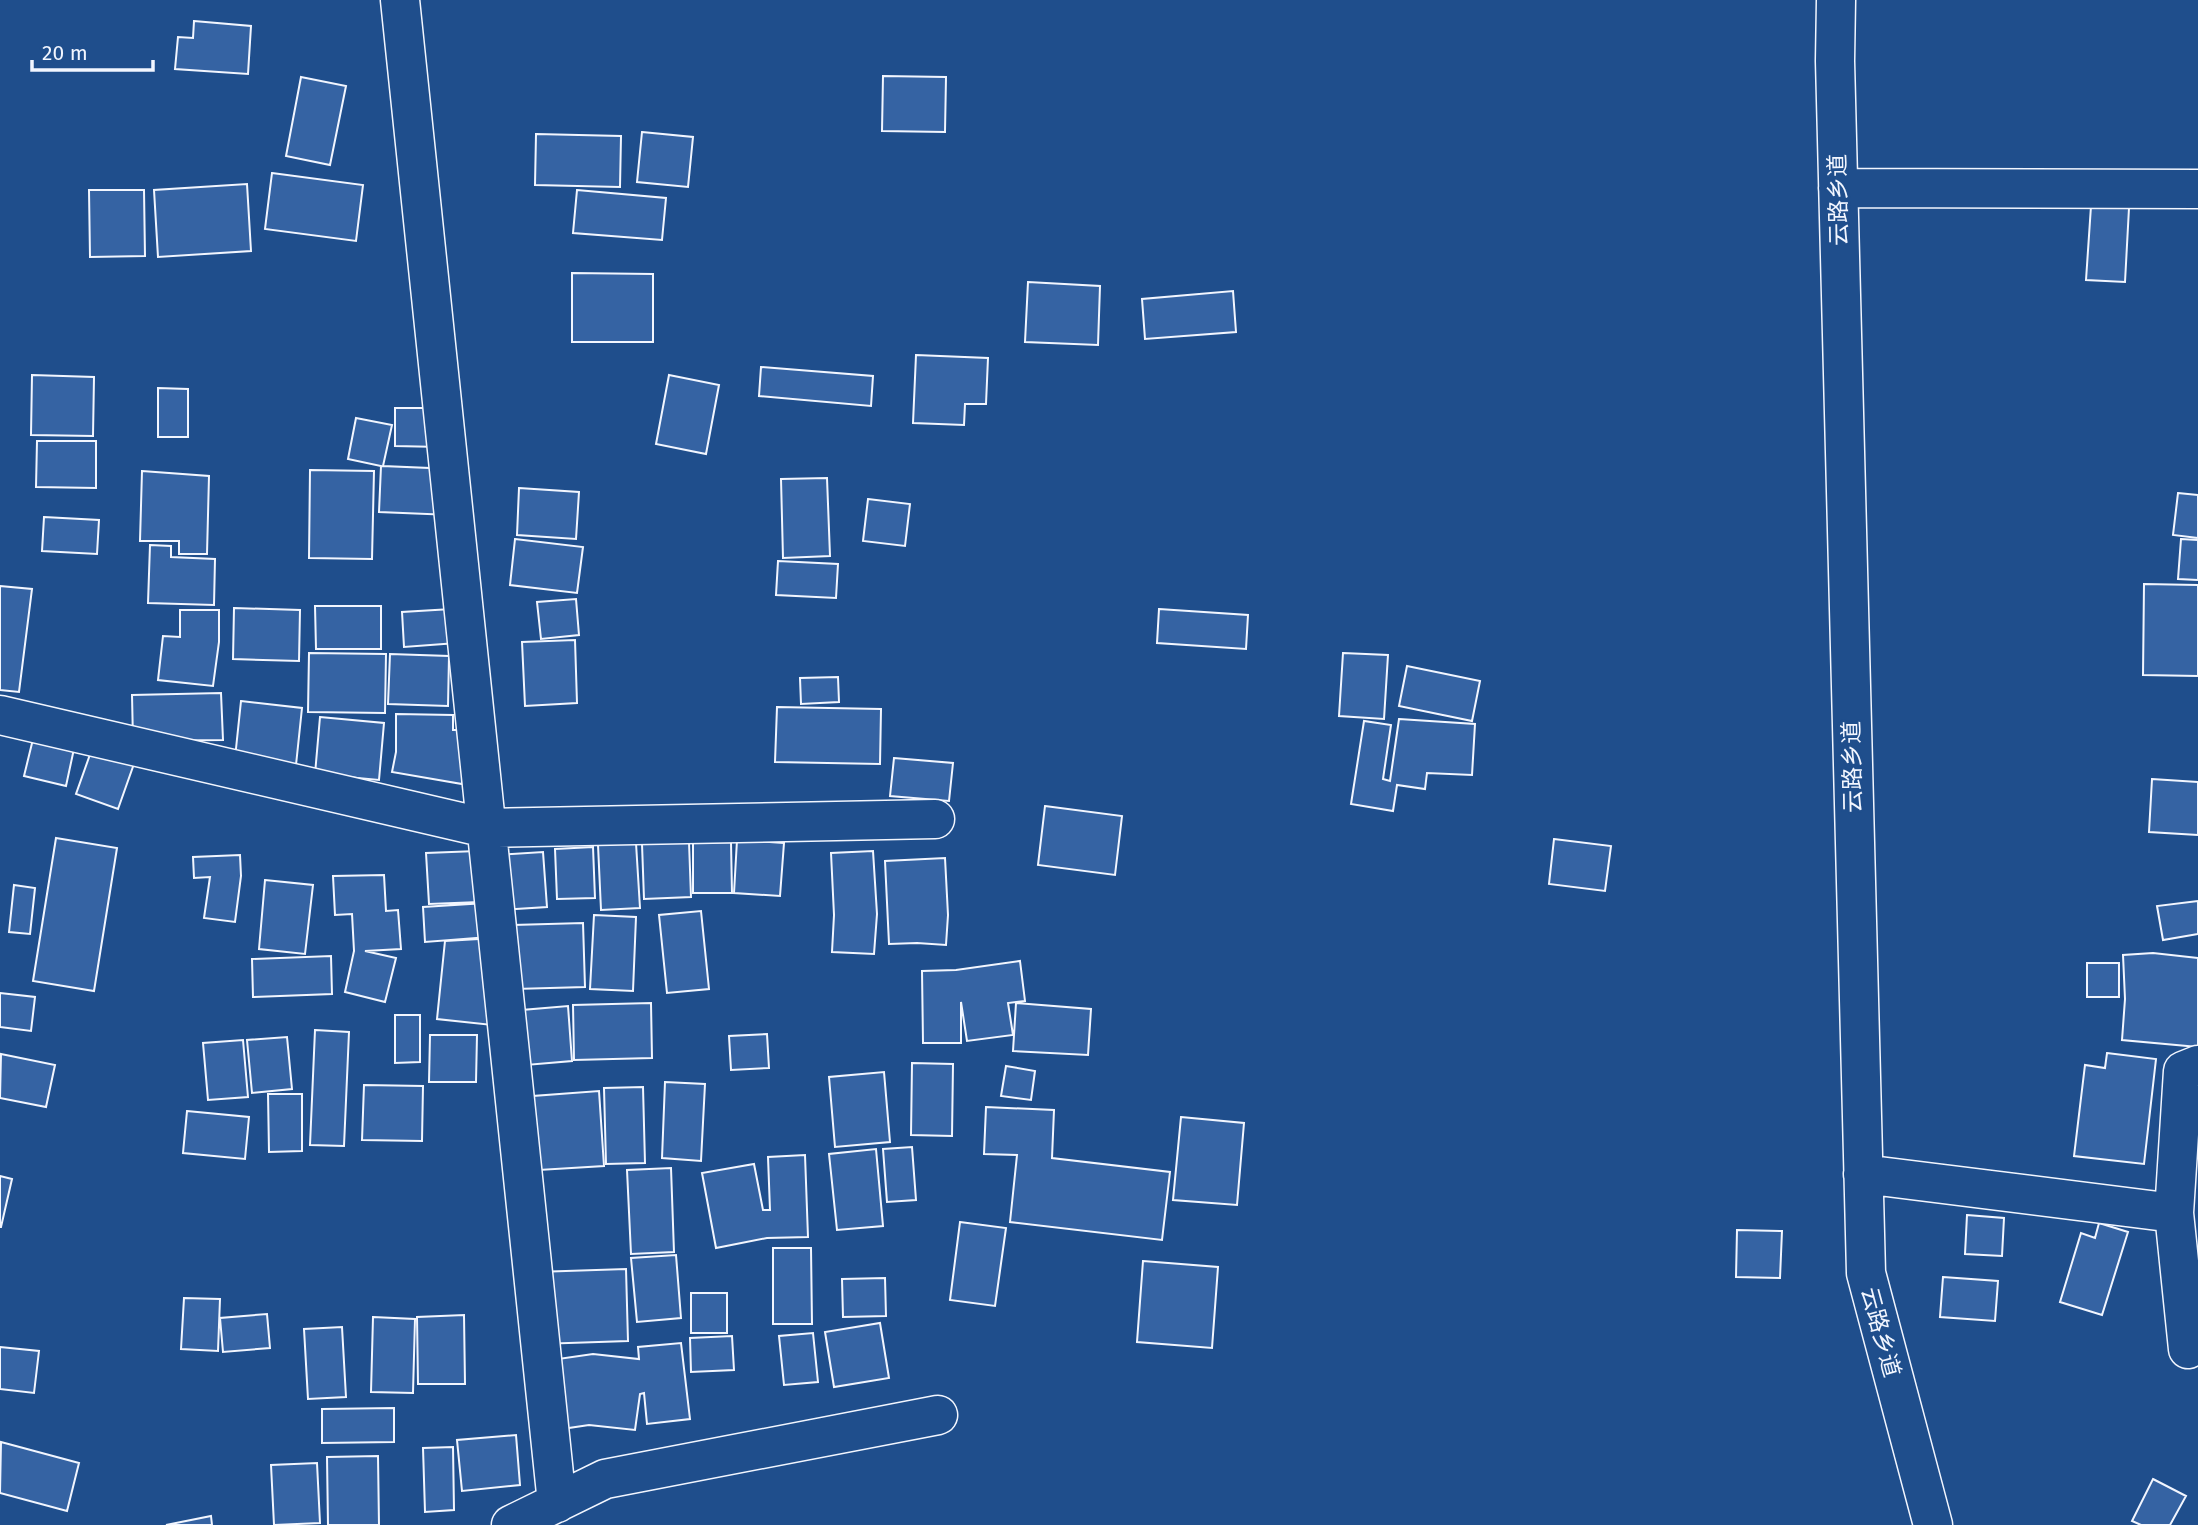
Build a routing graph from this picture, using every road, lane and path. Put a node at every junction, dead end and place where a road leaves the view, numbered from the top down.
1 (400, 0) edge
2 (1836, 0) edge
3 (1838, 188) junction
4 (2198, 188) edge
5 (0, 715) edge
6 (934, 819) dead end
7 (486, 828) junction
8 (2198, 1065) edge
9 (1863, 1174) junction
10 (2174, 1213) junction
11 (2198, 1341) edge
12 (938, 1415) dead end
13 (557, 1503) junction
14 (511, 1525) edge
15 (1933, 1525) edge

1 - 7 street
2 - 3 street, 云路乡道
3 - 4 street
3 - 9 street, 云路乡道
5 - 7 street
6 - 7 street
7 - 13 street
8 - 10 street
9 - 10 street
9 - 15 street, 云路乡道
10 - 11 street
12 - 13 street
13 - 14 street

